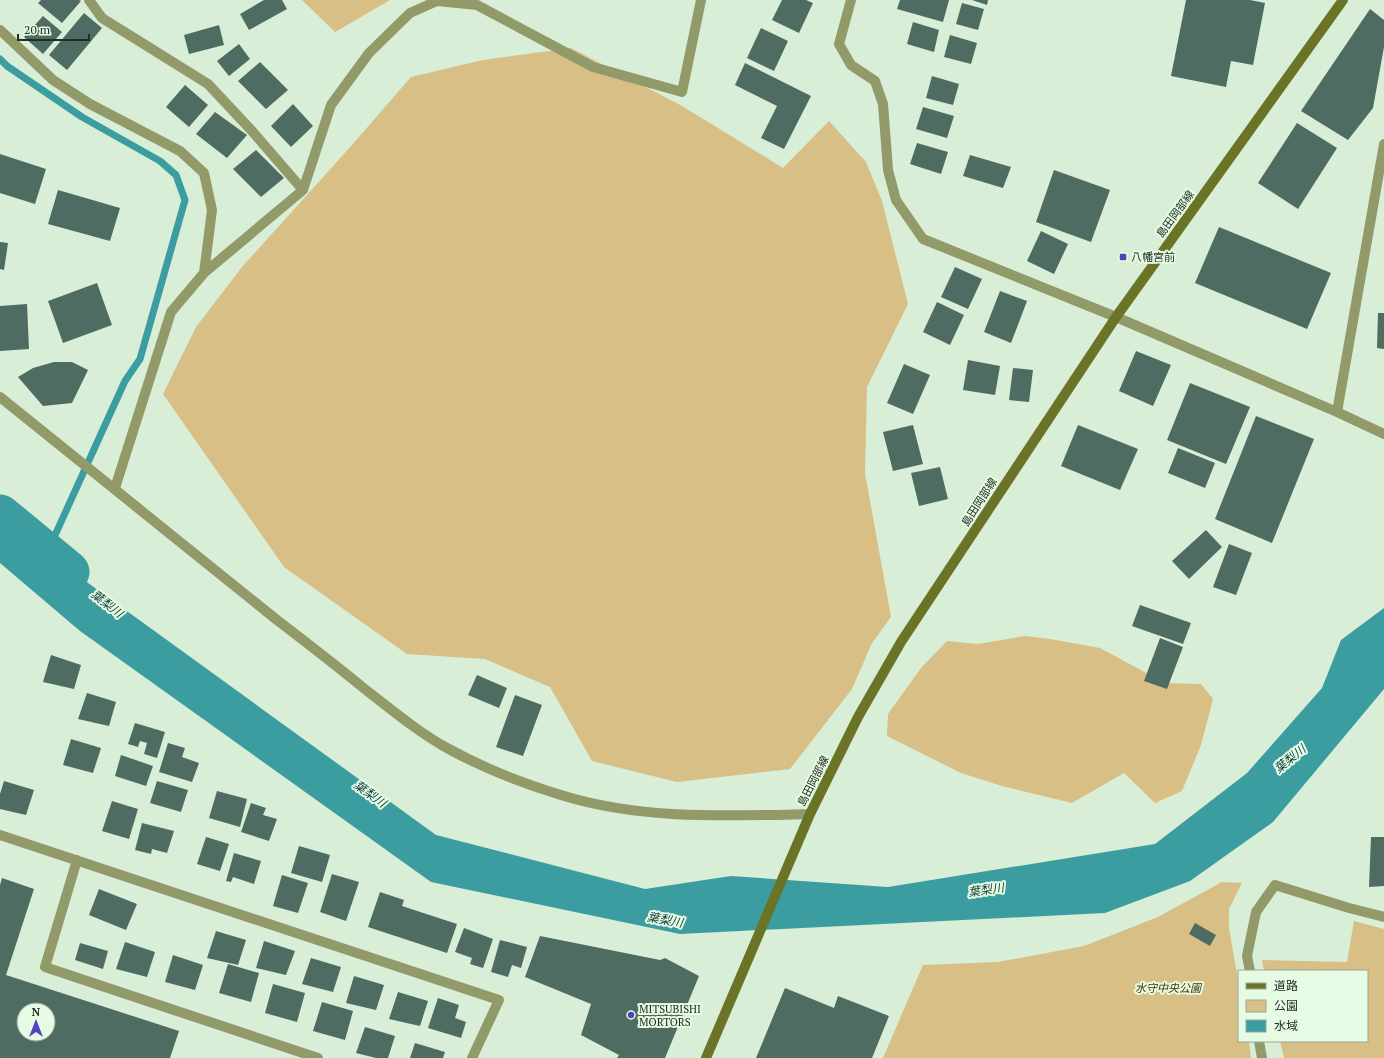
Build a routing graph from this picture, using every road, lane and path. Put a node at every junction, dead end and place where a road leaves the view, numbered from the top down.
1 (89, 0) edge
2 (701, 0) edge
3 (851, 0) edge
4 (1340, 0) edge
5 (0, 30) edge
6 (1384, 144) edge
7 (303, 190) junction
8 (204, 273) junction
9 (1116, 317) junction
10 (0, 397) edge
11 (1337, 412) junction
12 (1384, 434) edge
13 (114, 488) junction
14 (810, 814) junction
15 (0, 835) edge
16 (77, 860) junction
17 (1384, 917) edge
18 (1250, 970) edge
19 (1260, 1042) edge
20 (317, 1058) edge
21 (472, 1058) edge
22 (706, 1058) edge
23 (1262, 1058) edge

1 - 7 street
2 - 7 street
3 - 9 street
4 - 9 main road, 島田岡部線
5 - 8 street
6 - 11 street
7 - 8 street
8 - 13 street
9 - 11 street
9 - 14 main road, 島田岡部線
10 - 13 street
11 - 12 street
13 - 14 street
14 - 22 main road, 島田岡部線
15 - 16 street
16 - 20 street
16 - 21 street
17 - 18 street
19 - 23 street

